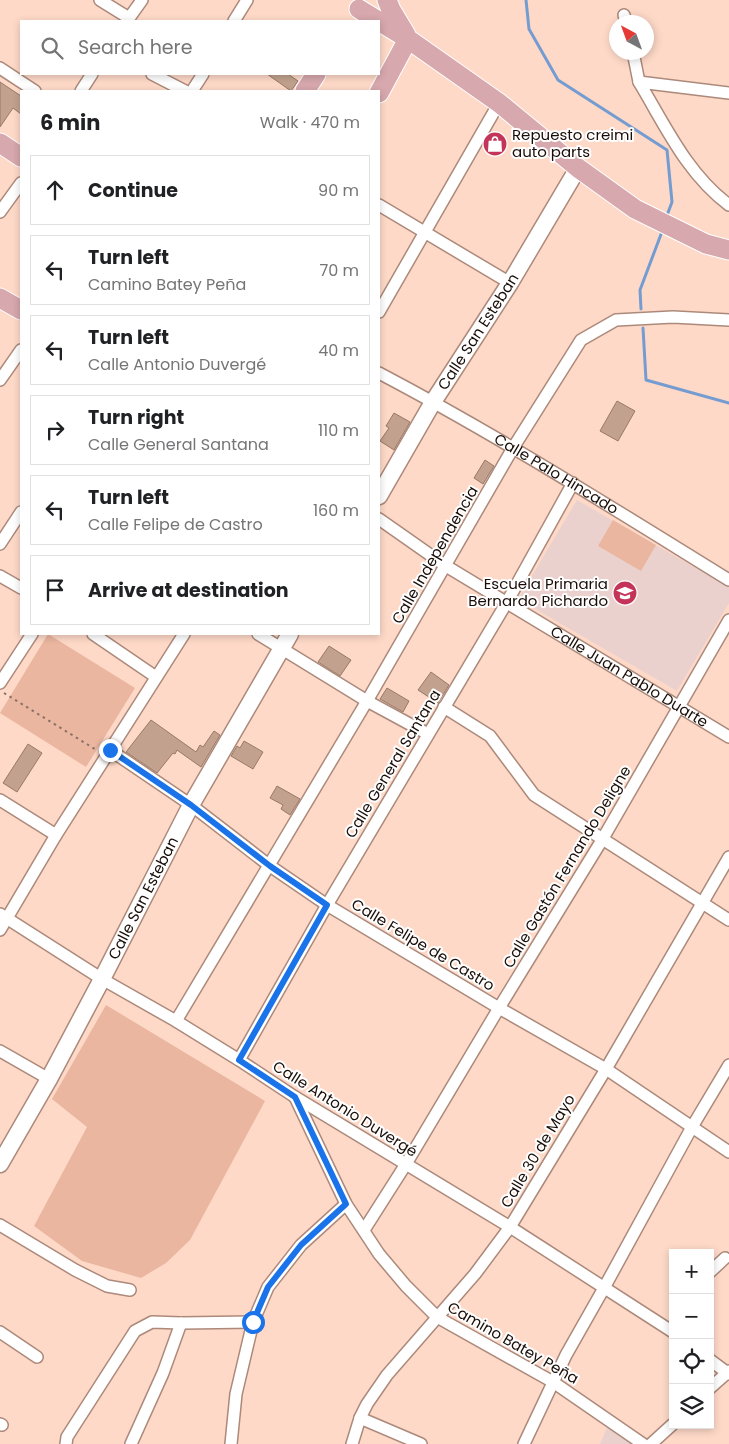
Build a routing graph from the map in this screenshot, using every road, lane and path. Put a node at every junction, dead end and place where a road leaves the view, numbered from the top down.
1 (100, 0) edge
2 (142, 0) edge
3 (246, 0) edge
4 (387, 0) edge
5 (359, 10) edge
6 (128, 19) edge
7 (235, 20) edge
8 (376, 20) edge
9 (380, 22) edge
10 (408, 39) junction
11 (634, 60) edge
12 (0, 68) edge
13 (91, 75) edge
14 (154, 75) edge
15 (202, 75) edge
16 (315, 75) edge
17 (639, 82) junction
18 (33, 90) edge
19 (82, 90) edge
20 (183, 90) edge
21 (193, 90) edge
22 (306, 90) edge
23 (380, 91) edge
24 (729, 94) edge
25 (498, 103) junction
26 (0, 143) edge
27 (20, 156) edge
28 (578, 168) junction
29 (20, 184) edge
30 (729, 205) edge
31 (380, 206) edge
32 (0, 212) edge
33 (424, 231) junction
34 (729, 250) edge
35 (510, 283) junction
36 (0, 298) edge
37 (20, 309) edge
38 (380, 310) edge
39 (729, 320) edge
40 (20, 351) edge
41 (380, 374) edge
42 (0, 380) edge
43 (433, 402) junction
44 (513, 448) junction
45 (573, 483) junction
46 (380, 494) edge
47 (20, 514) edge
48 (380, 520) edge
49 (0, 544) edge
50 (446, 566) junction
51 (0, 576) edge
52 (729, 580) edge
53 (20, 587) edge
54 (508, 602) junction
55 (729, 620) edge
56 (31, 635) edge
57 (94, 635) edge
58 (183, 635) edge
59 (260, 635) edge
60 (289, 635) edge
61 (281, 648) junction
62 (156, 677) junction
63 (0, 683) edge
64 (0, 690) edge
65 (367, 701) junction
66 (444, 707) junction
67 (680, 707) junction
68 (428, 734) junction
69 (729, 737) edge
70 (108, 753) junction
71 (0, 800) edge
72 (191, 805) junction
73 (56, 835) junction
74 (602, 840) junction
75 (729, 857) edge
76 (270, 866) junction
77 (702, 904) junction
78 (327, 905) junction
79 (4, 916) edge
80 (729, 920) edge
81 (0, 930) edge
82 (102, 979) junction
83 (499, 1008) junction
84 (176, 1021) junction
85 (0, 1051) edge
86 (239, 1060) junction
87 (729, 1065) edge
88 (606, 1070) junction
89 (49, 1079) junction
90 (295, 1097) junction
91 (692, 1127) junction
92 (729, 1152) edge
93 (0, 1164) edge
94 (406, 1164) junction
95 (346, 1204) junction
96 (0, 1225) edge
97 (510, 1227) junction
98 (364, 1230) junction
99 (725, 1258) dead end
100 (714, 1268) edge
101 (604, 1288) junction
102 (130, 1290) dead end
103 (437, 1317) junction
104 (253, 1322) junction
105 (181, 1323) junction
106 (669, 1326) edge
107 (0, 1332) edge
108 (37, 1357) dead end
109 (714, 1363) edge
110 (728, 1372) edge
111 (553, 1382) junction
112 (714, 1384) edge
113 (360, 1418) junction
114 (669, 1428) edge
115 (66, 1444) edge
116 (131, 1444) edge
117 (230, 1444) edge
118 (352, 1444) edge
119 (421, 1444) edge
120 (524, 1444) edge
121 (644, 1444) edge
122 (651, 1444) edge

1 - 6 street
2 - 6 street
3 - 7 street
4 - 10 main road
5 - 8 main road
9 - 10 main road
10 - 23 main road
10 - 25 main road
11 - 17 street
12 - 18 street
13 - 19 street
14 - 20 street
15 - 21 street
16 - 22 main road
17 - 24 street
17 - 30 street
25 - 28 main road
25 - 33 street
26 - 27 main road
28 - 34 main road
28 - 35 street, Calle San Esteban
29 - 32 street
31 - 33 street
33 - 35 street
33 - 38 street
35 - 43 street, Calle San Esteban
36 - 37 main road
39 - 44 street, Calle Independencia
40 - 42 street
41 - 43 street, Calle Palo Hincado
43 - 44 street, Calle Palo Hincado
43 - 46 street, Calle San Esteban
44 - 45 street, Calle Palo Hincado
44 - 50 street, Calle Independencia
45 - 52 street, Calle Palo Hincado
45 - 54 street, Calle General Santana
47 - 49 street
48 - 50 street, Calle Juan Pablo Duarte
50 - 54 street, Calle Juan Pablo Duarte
50 - 65 street, Calle Independencia
51 - 53 street
54 - 66 street, Calle General Santana
54 - 67 street, Calle Juan Pablo Duarte
55 - 67 street, Calle Gastón Fernando Deligne
56 - 63 street
57 - 62 street
58 - 62 street
59 - 61 street
60 - 61 street, Calle San Esteban
61 - 65 street
61 - 72 street, Calle San Esteban
62 - 70 street
64 - 70 path
65 - 68 street
65 - 76 street, Calle Independencia
66 - 68 street, Calle General Santana
66 - 74 street
67 - 69 street, Calle Juan Pablo Duarte
67 - 74 street, Calle Gastón Fernando Deligne
68 - 78 street, Calle General Santana
70 - 72 street, Calle Felipe de Castro
70 - 73 street
71 - 73 street
72 - 76 street, Calle Felipe de Castro
72 - 82 street, Calle San Esteban
73 - 79 street
74 - 77 street
74 - 83 street, Calle Gastón Fernando Deligne
75 - 77 street, Calle 30 de Mayo
76 - 78 street, Calle Felipe de Castro
76 - 84 street, Calle Independencia
77 - 80 street
77 - 88 street, Calle 30 de Mayo
78 - 83 street, Calle Felipe de Castro
78 - 86 street, Calle General Santana
79 - 81 street
79 - 82 street, Calle Antonio Duvergé
82 - 84 street, Calle Antonio Duvergé
82 - 89 street, Calle San Esteban
83 - 88 street, Calle Felipe de Castro
83 - 94 street, Calle Gastón Fernando Deligne
84 - 86 street, Calle Antonio Duvergé
85 - 89 street
86 - 90 street, Calle Antonio Duvergé
87 - 91 street
88 - 91 street, Calle Felipe de Castro
88 - 97 street, Calle 30 de Mayo
89 - 93 street, Calle San Esteban
90 - 94 street, Calle Antonio Duvergé
90 - 95 street, Camino Batey Peña
91 - 92 street, Calle Felipe de Castro
91 - 101 street
94 - 97 street, Calle Antonio Duvergé
94 - 98 street, Calle Gastón Fernando Deligne
95 - 98 street, Camino Batey Peña
95 - 104 street
96 - 102 street
97 - 101 street, Calle Antonio Duvergé
97 - 103 street, Calle 30 de Mayo
98 - 103 street, Camino Batey Peña
99 - 100 street
101 - 106 street, Calle Antonio Duvergé
101 - 111 street
103 - 111 street, Camino Batey Peña
103 - 113 street, Calle 30 de Mayo
104 - 105 street
104 - 117 street
105 - 115 street
105 - 116 street
107 - 108 street
109 - 110 street
110 - 112 street
111 - 120 street
111 - 121 street, Camino Batey Peña
113 - 118 street, Calle 30 de Mayo
113 - 119 street
114 - 122 street

